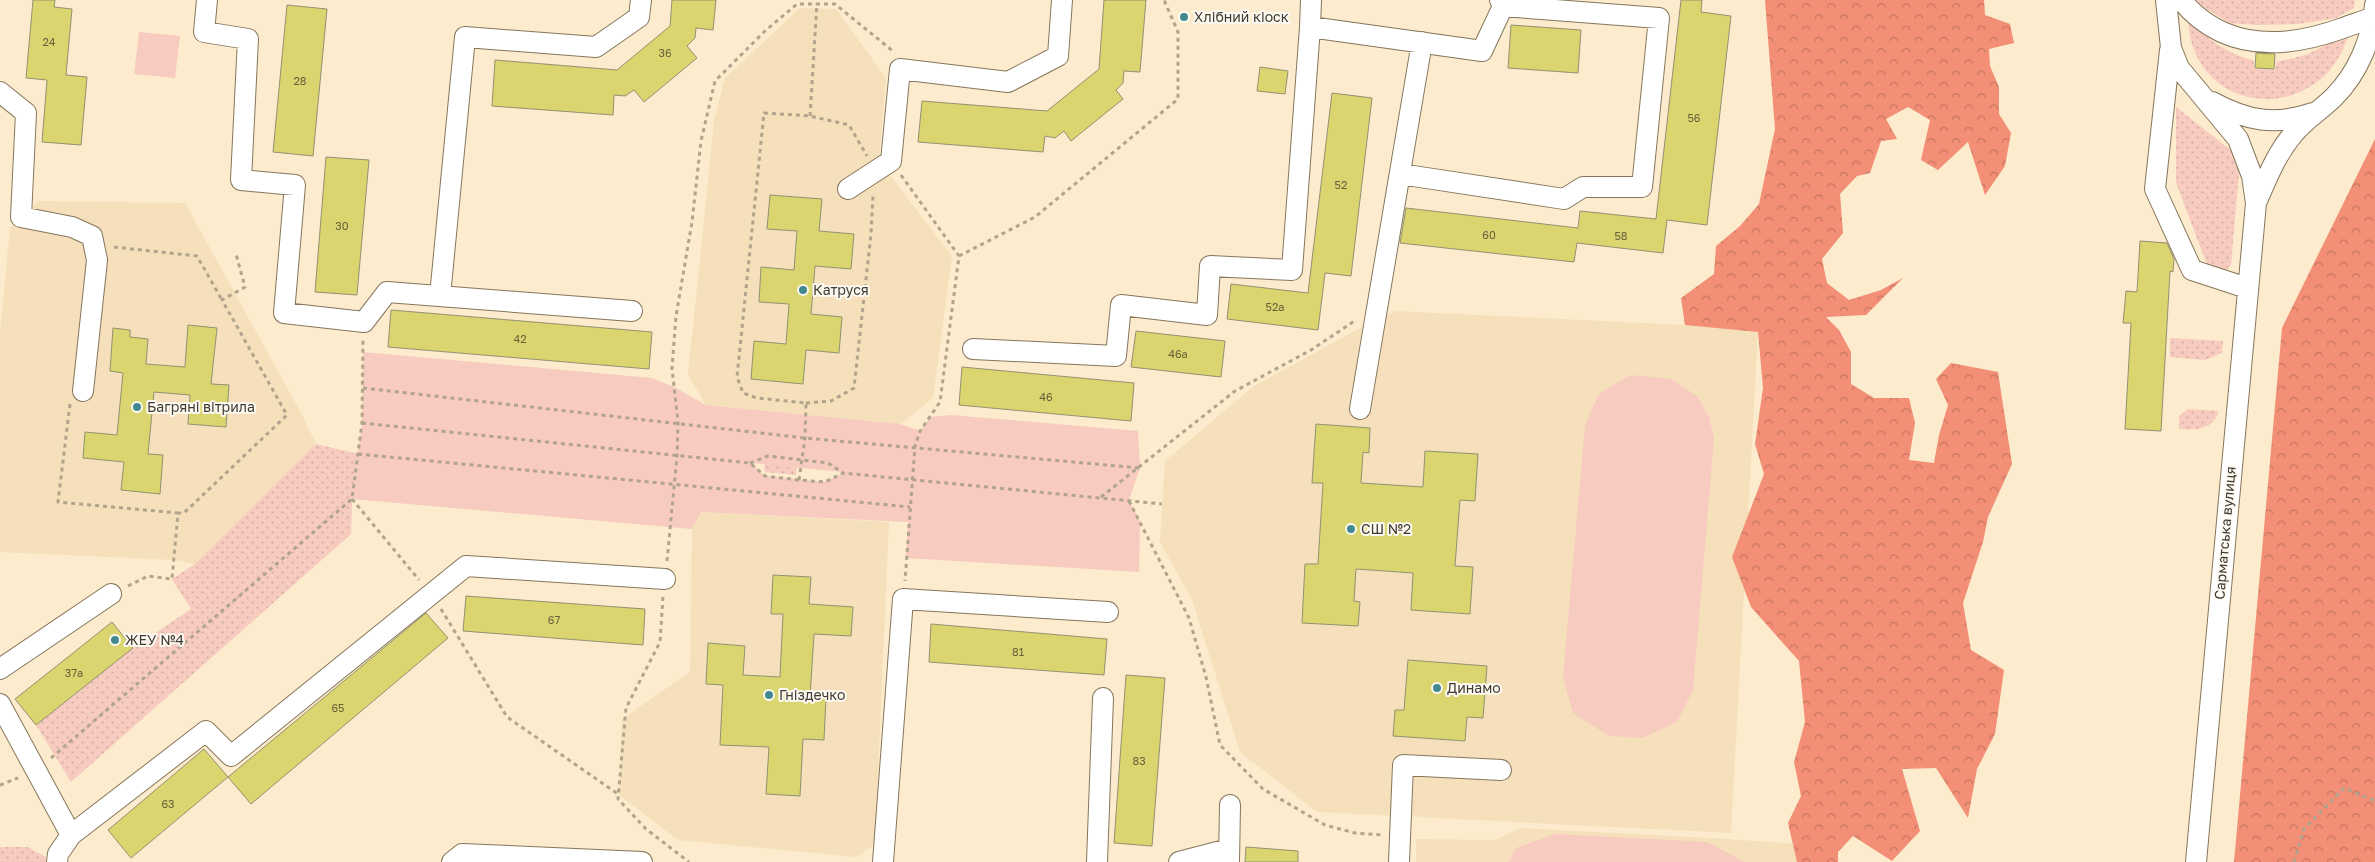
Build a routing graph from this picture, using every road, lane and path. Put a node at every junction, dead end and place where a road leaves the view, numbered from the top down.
1 (207, 0) edge
2 (641, 0) edge
3 (1062, 0) edge
4 (1164, 0) edge
5 (1311, 0) edge
6 (2166, 0) edge
7 (2181, 0) edge
8 (817, 3) junction
9 (1501, 3) edge
10 (2375, 12) edge
11 (1310, 27) junction
12 (1422, 42) junction
13 (2171, 48) junction
14 (900, 68) junction
15 (0, 92) edge
16 (2204, 98) junction
17 (2313, 113) junction
18 (810, 116) junction
19 (891, 161) junction
20 (874, 173) junction
21 (1400, 174) junction
22 (848, 189) dead end
23 (2256, 203) junction
24 (94, 245) junction
25 (236, 254) dead end
26 (959, 256) junction
27 (2247, 288) junction
28 (440, 296) junction
29 (222, 300) junction
30 (1378, 306) junction
31 (632, 311) dead end
32 (364, 322) junction
33 (973, 349) dead end
34 (363, 388) junction
35 (83, 391) joint
36 (806, 403) junction
37 (1360, 409) dead end
38 (678, 422) junction
39 (362, 423) junction
40 (805, 438) junction
41 (915, 446) junction
42 (358, 454) junction
43 (677, 456) junction
44 (801, 460) junction
45 (750, 463) junction
46 (1140, 468) junction
47 (843, 473) junction
48 (912, 479) junction
49 (799, 480) junction
50 (674, 485) junction
51 (1100, 498) junction
52 (352, 500) junction
53 (1129, 500) junction
54 (1162, 504) dead end
55 (910, 507) junction
56 (178, 514) junction
57 (665, 579) junction
58 (111, 594) joint
59 (432, 594) junction
60 (903, 599) junction
61 (1108, 612) dead end
62 (0, 669) edge
63 (1103, 698) dead end
64 (0, 704) edge
65 (1501, 770) dead end
66 (36, 771) junction
67 (0, 784) edge
68 (618, 794) junction
69 (2375, 801) edge
70 (1230, 805) dead end
71 (71, 835) junction
72 (1400, 836) junction
73 (1229, 856) edge
74 (58, 862) edge
75 (452, 862) edge
76 (642, 862) edge
77 (689, 862) edge
78 (883, 862) edge
79 (1097, 862) edge
80 (1179, 862) edge
81 (1399, 862) edge
82 (2196, 862) edge
83 (2294, 862) edge

1 - 32 street
2 - 28 street
3 - 14 street
4 - 26 path
5 - 11 street
6 - 13 street
7 - 10 street
8 - 14 path
8 - 18 path
8 - 38 path
9 - 12 street
9 - 21 street
10 - 17 street
11 - 12 street
11 - 33 street
12 - 21 street
13 - 16 street
13 - 27 street
14 - 19 street
15 - 24 street
16 - 17 street
16 - 23 street
17 - 23 street
18 - 20 path
18 - 36 path
19 - 20 street
19 - 26 path
20 - 22 street
20 - 36 path
21 - 30 street
23 - 27 street, Сарматська вулиця
24 - 29 path
24 - 35 street
25 - 29 path
26 - 41 path
27 - 82 street, Сарматська вулиця
28 - 31 street
28 - 32 street
29 - 56 path
30 - 37 street
30 - 46 path
32 - 34 path
34 - 38 path
34 - 39 path
35 - 56 path
36 - 40 path
38 - 40 path
38 - 43 path
39 - 42 path
39 - 43 path
40 - 41 path
40 - 44 path
41 - 46 path
41 - 48 path
42 - 50 path
42 - 52 path
43 - 45 path
43 - 50 path
44 - 45 path
44 - 47 path
44 - 49 path
45 - 49 path
46 - 51 path
47 - 48 path
47 - 49 path
48 - 51 path
48 - 55 path
50 - 55 path
50 - 57 path
51 - 53 path
52 - 59 path
52 - 66 path
53 - 54 path
53 - 72 path
55 - 60 path
56 - 58 path
57 - 59 street
57 - 68 path
58 - 62 street
59 - 68 path
59 - 71 street
60 - 61 street
60 - 78 street
63 - 79 street
64 - 66 street
65 - 72 street
66 - 67 path
66 - 71 street
68 - 77 path
69 - 83 path
70 - 73 street
71 - 74 street
72 - 81 street
73 - 80 street
75 - 76 street

